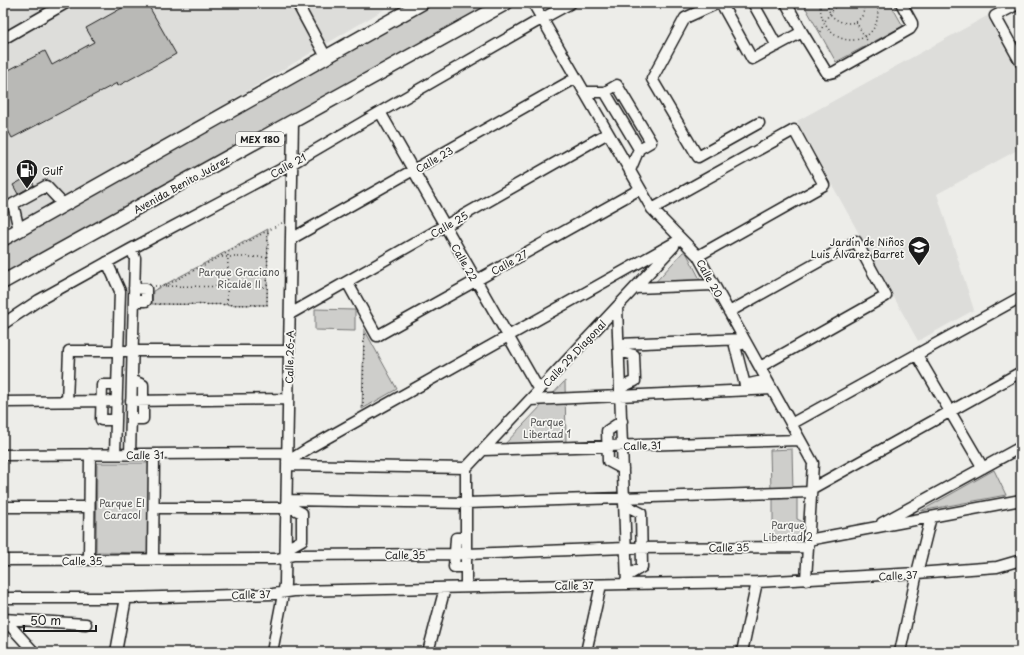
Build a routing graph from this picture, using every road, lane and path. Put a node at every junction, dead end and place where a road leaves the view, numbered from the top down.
1 (66, 3) edge
2 (297, 3) edge
3 (422, 3) edge
4 (506, 3) edge
5 (533, 3) edge
6 (572, 3) edge
7 (720, 3) edge
8 (753, 3) edge
9 (786, 3) edge
10 (820, 3) edge
11 (826, 3) edge
12 (841, 3) edge
13 (864, 3) edge
14 (878, 3) edge
15 (901, 3) edge
16 (1020, 3) edge
17 (830, 13) junction
18 (542, 19) junction
19 (856, 22) junction
20 (824, 23) junction
21 (802, 32) junction
22 (821, 32) dead end
23 (865, 37) junction
24 (3, 39) edge
25 (869, 43) dead end
26 (777, 46) junction
27 (326, 57) junction
28 (1021, 63) edge
29 (576, 78) junction
30 (584, 92) junction
31 (605, 92) junction
32 (380, 112) junction
33 (293, 121) junction
34 (759, 123) dead end
35 (608, 133) junction
36 (639, 149) junction
37 (293, 163) junction
38 (413, 171) junction
39 (630, 172) junction
40 (640, 189) junction
41 (64, 204) junction
42 (652, 209) junction
43 (284, 222) dead end
44 (445, 226) junction
45 (19, 230) junction
46 (268, 231) junction
47 (3, 239) edge
48 (291, 239) junction
49 (681, 239) junction
50 (131, 249) junction
51 (228, 253) junction
52 (698, 256) junction
53 (220, 257) junction
54 (228, 257) junction
55 (268, 257) junction
56 (107, 262) junction
57 (15, 276) junction
58 (476, 281) junction
59 (3, 282) edge
60 (347, 282) junction
61 (714, 285) junction
62 (154, 286) dead end
63 (166, 286) junction
64 (3, 287) edge
65 (227, 287) junction
66 (267, 287) junction
67 (635, 288) junction
68 (1021, 296) edge
69 (152, 304) dead end
70 (227, 304) junction
71 (618, 306) junction
72 (729, 312) junction
73 (290, 314) junction
74 (3, 324) edge
75 (364, 333) dead end
76 (508, 336) junction
77 (745, 341) junction
78 (619, 347) junction
79 (289, 350) junction
80 (118, 351) junction
81 (132, 351) junction
82 (917, 354) junction
83 (760, 367) junction
84 (1021, 372) edge
85 (132, 380) junction
86 (766, 380) junction
87 (117, 385) junction
88 (772, 389) junction
89 (539, 390) junction
90 (620, 392) junction
91 (288, 399) junction
92 (143, 400) junction
93 (530, 400) junction
94 (67, 401) junction
95 (102, 401) junction
96 (117, 401) junction
97 (131, 401) junction
98 (3, 402) edge
99 (363, 411) dead end
100 (950, 412) junction
101 (116, 420) junction
102 (131, 420) junction
103 (622, 421) junction
104 (791, 424) junction
105 (800, 440) junction
106 (607, 446) junction
107 (622, 446) junction
108 (1021, 447) edge
109 (483, 450) junction
110 (3, 454) edge
111 (90, 454) junction
112 (115, 454) junction
113 (130, 454) junction
114 (154, 454) junction
115 (287, 460) junction
116 (466, 468) junction
117 (983, 468) junction
118 (623, 469) junction
119 (811, 490) junction
120 (1021, 500) edge
121 (624, 501) junction
122 (466, 503) junction
123 (286, 504) junction
124 (3, 507) edge
125 (89, 507) junction
126 (154, 508) junction
127 (931, 517) junction
128 (873, 528) junction
129 (466, 538) junction
130 (808, 544) junction
131 (626, 548) junction
132 (642, 548) junction
133 (288, 554) junction
134 (455, 554) junction
135 (466, 554) junction
136 (153, 559) junction
137 (3, 560) edge
138 (89, 560) junction
139 (1021, 560) edge
140 (466, 567) junction
141 (917, 574) junction
142 (627, 580) junction
143 (806, 580) junction
144 (757, 582) junction
145 (601, 585) junction
146 (466, 587) junction
147 (444, 588) junction
148 (283, 592) junction
149 (3, 598) edge
150 (126, 598) junction
151 (3, 619) edge
152 (86, 624) dead end
153 (34, 652) edge
154 (116, 652) edge
155 (272, 652) edge
156 (428, 652) edge
157 (586, 652) edge
158 (742, 652) edge
159 (900, 652) edge

1 - 24 street
2 - 27 street
3 - 27 main road
4 - 33 main road, Avenida Benito Juárez / MEX 180
5 - 18 street, Calle 20
6 - 18 street, Calle 21
7 - 26 street
7 - 34 street
8 - 26 street
9 - 21 street
10 - 20 path
11 - 17 path
12 - 17 path
13 - 19 path
14 - 23 path
15 - 21 street
16 - 28 street
17 - 19 path
17 - 20 path
18 - 29 street, Calle 20
18 - 32 street, Calle 21
19 - 23 path
20 - 22 path
20 - 23 path
21 - 26 street
23 - 25 path
27 - 41 main road
29 - 30 street, Calle 20
29 - 38 street, Calle 23
30 - 31 street
30 - 35 street, Calle 20
31 - 36 street
31 - 36 street
32 - 37 street, Calle 21
32 - 38 street, Calle 22
33 - 37 street, Calle 26-A
33 - 57 main road, Avenida Benito Juárez / MEX 180
35 - 39 street, Calle 20
35 - 44 street, Calle 25
36 - 39 street
37 - 48 street, Calle 26-A
37 - 50 street, Calle 21
38 - 44 street, Calle 22
38 - 48 street, Calle 23
39 - 40 street, Calle 20
40 - 42 street, Calle 20
40 - 58 street, Calle 27
41 - 45 main road
41 - 45 street
42 - 49 street, Calle 20
42 - 52 street
43 - 46 path
44 - 58 street, Calle 22
44 - 60 street, Calle 25
45 - 47 main road
46 - 51 path
46 - 55 path
48 - 73 street, Calle 26-A
49 - 52 street, Calle 20
49 - 67 street, Calle 29 Diagonal
49 - 76 street
50 - 56 street, Calle 21
50 - 81 street
51 - 53 path
51 - 54 path
52 - 61 street, Calle 20
53 - 54 path
53 - 63 path
54 - 55 path
54 - 65 path
55 - 66 path
56 - 74 street, Calle 21
56 - 80 street
57 - 59 main road, Avenida Benito Juárez / MEX 180
57 - 64 main road
58 - 60 street, Calle 27
58 - 76 street, Calle 22
60 - 73 street, Calle 25
61 - 67 street
61 - 72 street, Calle 20
62 - 63 path
63 - 65 path
65 - 66 path
65 - 70 path
66 - 70 path
67 - 71 street, Calle 29 Diagonal
68 - 82 street
69 - 70 path
71 - 78 street
71 - 89 street, Calle 29 Diagonal
72 - 77 street, Calle 20
72 - 83 street
73 - 79 street, Calle 26-A
75 - 99 path
76 - 89 street, Calle 22
76 - 115 street
77 - 78 street
77 - 83 street, Calle 20
77 - 86 street
78 - 90 street
78 - 90 street
79 - 81 street
79 - 91 street, Calle 26-A
80 - 81 street
80 - 87 street
80 - 94 street
81 - 85 street
82 - 100 street
82 - 104 street
83 - 86 street, Calle 20
84 - 100 street
85 - 92 street
85 - 97 street
86 - 88 street, Calle 20
87 - 95 street
87 - 96 street
88 - 90 street
88 - 104 street, Calle 20
89 - 93 street, Calle 29 Diagonal
90 - 93 street
90 - 103 street
91 - 92 street
91 - 115 street, Calle 26-A
92 - 97 street
92 - 102 street
93 - 109 street, Calle 29 Diagonal
94 - 95 street
94 - 98 street
95 - 96 street
95 - 101 street
96 - 101 street
97 - 102 street
100 - 117 street
100 - 119 street
101 - 112 street
102 - 113 street
103 - 106 street
103 - 107 street
104 - 105 street, Calle 20
105 - 107 street, Calle 31
105 - 119 street, Calle 20
106 - 107 street, Calle 31
106 - 109 street, Calle 31
106 - 118 street
107 - 118 street
108 - 117 street
109 - 116 street, Calle 29 Diagonal
110 - 111 street, Calle 31
111 - 112 street, Calle 31
111 - 125 street
112 - 113 street, Calle 31
113 - 114 street, Calle 31
114 - 115 street, Calle 31
114 - 126 street
115 - 116 street, Calle 31
115 - 123 street, Calle 26-A
116 - 122 street
117 - 128 street
118 - 121 street
119 - 121 street
119 - 130 street, Calle 20
120 - 127 street, Calle 35
121 - 122 street
121 - 131 street
121 - 132 street
122 - 123 street
122 - 129 street
123 - 126 street
123 - 133 street, Calle 26-A
123 - 133 street
124 - 125 street
125 - 138 street
126 - 136 street
127 - 128 street, Calle 35
127 - 141 street
128 - 130 street, Calle 35
129 - 134 street
129 - 135 street
130 - 132 street, Calle 35
130 - 143 street, Calle 20
131 - 132 street, Calle 35
131 - 135 street, Calle 35
131 - 142 street
132 - 142 street
133 - 134 street, Calle 35
133 - 136 street, Calle 35
133 - 148 street, Calle 26-A
134 - 135 street, Calle 35
134 - 140 street
135 - 140 street
136 - 138 street, Calle 35
137 - 138 street, Calle 35
139 - 141 street, Calle 37
140 - 146 street
141 - 143 street, Calle 37
141 - 159 street
142 - 144 street, Calle 37
142 - 145 street, Calle 37
143 - 144 street, Calle 37
144 - 158 street
145 - 146 street, Calle 37
145 - 157 street
146 - 147 street, Calle 37
147 - 148 street, Calle 37
147 - 156 street
148 - 150 street, Calle 37
148 - 155 street, Calle 26-A
149 - 150 street, Calle 37
150 - 154 street
151 - 152 street
151 - 153 street

